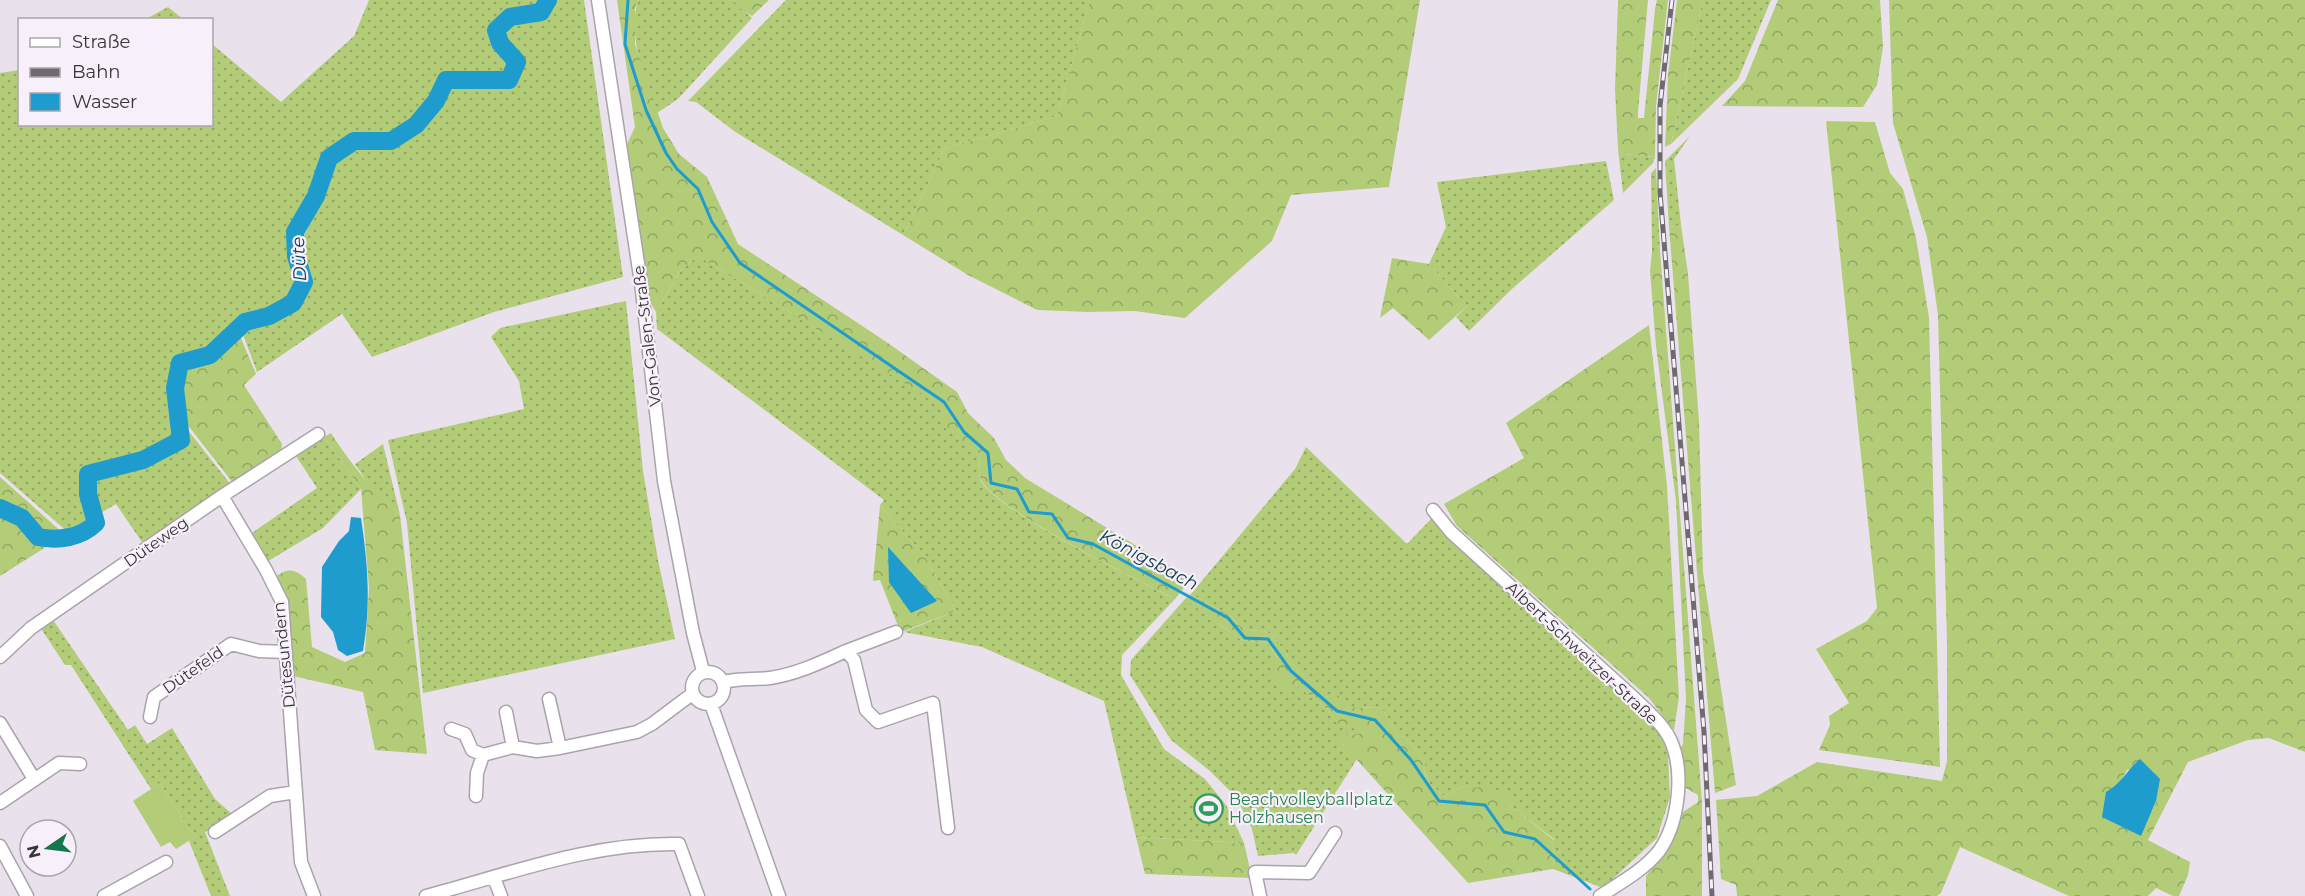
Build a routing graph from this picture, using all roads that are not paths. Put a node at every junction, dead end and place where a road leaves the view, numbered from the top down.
1 (598, 0) edge
2 (318, 434) dead end
3 (222, 496) junction
4 (1433, 510) dead end
5 (896, 632) dead end
6 (846, 651) junction
7 (286, 652) junction
8 (0, 657) edge
9 (703, 671) junction
10 (723, 682) junction
11 (692, 694) junction
12 (549, 699) dead end
13 (711, 704) junction
14 (506, 712) dead end
15 (150, 717) dead end
16 (0, 723) edge
17 (451, 729) dead end
18 (513, 747) junction
19 (560, 748) junction
20 (483, 755) junction
21 (80, 764) dead end
22 (34, 778) junction
23 (296, 792) junction
24 (476, 796) dead end
25 (0, 803) edge
26 (948, 828) dead end
27 (215, 832) dead end
28 (1335, 834) dead end
29 (0, 846) edge
30 (166, 861) dead end
31 (494, 878) junction
32 (27, 896) edge
33 (104, 896) edge
34 (314, 896) edge
35 (426, 896) edge
36 (501, 896) edge
37 (698, 896) edge
38 (779, 896) edge
39 (1260, 896) edge
40 (1601, 896) edge

1 - 9 street, Von-Galen-Straße
2 - 3 street, Düteweg
3 - 7 street, Dütesundern
3 - 8 street, Düteweg
4 - 40 street, Albert-Schweitzer-Straße
5 - 6 street
6 - 10 street
6 - 26 street
7 - 15 street, Dütefeld
7 - 23 street, Dütesundern
9 - 10 street
9 - 11 street
10 - 13 street
11 - 13 street
11 - 19 street
12 - 19 street
13 - 38 street
14 - 18 street
16 - 22 street
17 - 20 street
18 - 19 street
18 - 20 street
20 - 24 street
21 - 22 street
22 - 25 street
23 - 27 street
23 - 34 street, Dütesundern
28 - 39 street
29 - 32 street
30 - 33 street
31 - 35 street
31 - 36 street
31 - 37 street

